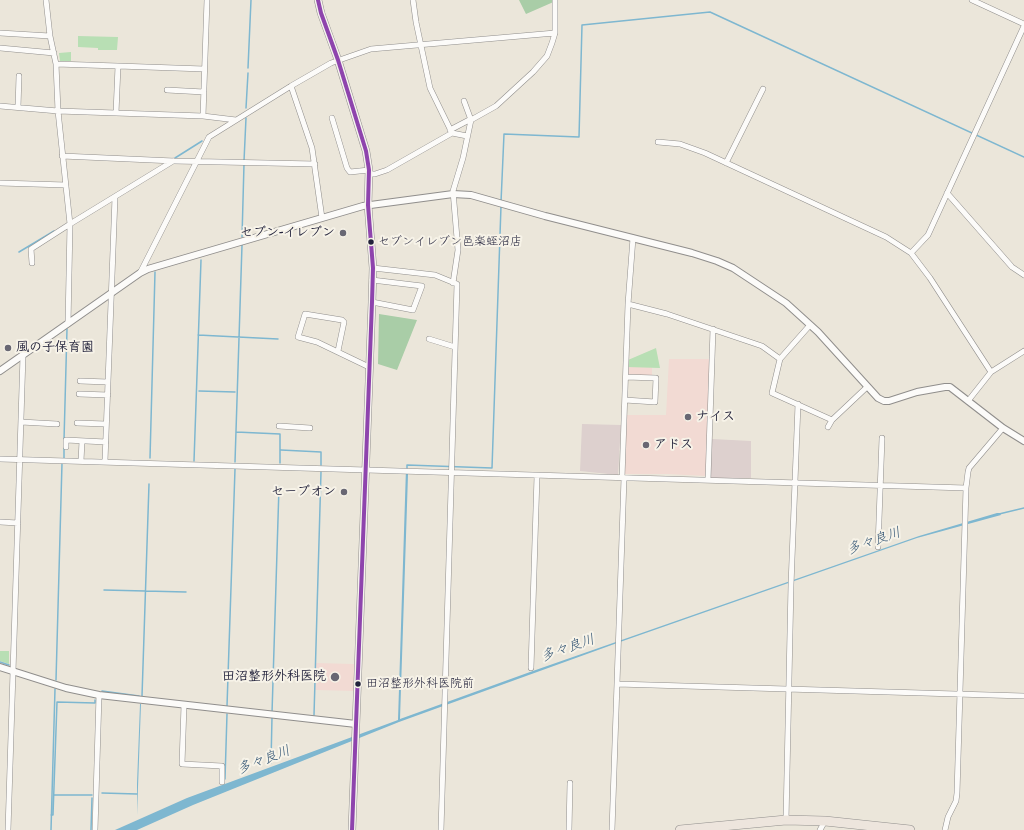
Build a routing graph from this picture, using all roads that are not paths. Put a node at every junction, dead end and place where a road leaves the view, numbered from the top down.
1 (46, 0) edge
2 (207, 0) edge
3 (318, 0) edge
4 (413, 0) edge
5 (555, 0) edge
6 (972, 0) edge
7 (1024, 25) edge
8 (0, 32) edge
9 (555, 33) junction
10 (50, 36) junction
11 (420, 45) junction
12 (0, 48) edge
13 (54, 53) junction
14 (338, 60) junction
15 (56, 64) junction
16 (118, 66) junction
17 (204, 68) junction
18 (19, 76) dead end
19 (292, 86) junction
20 (763, 89) dead end
21 (167, 90) dead end
22 (204, 92) junction
23 (464, 101) dead end
24 (0, 106) edge
25 (18, 108) junction
26 (58, 111) junction
27 (116, 113) junction
28 (203, 116) junction
29 (332, 118) dead end
30 (471, 119) junction
31 (236, 120) junction
32 (451, 131) junction
33 (467, 136) junction
34 (658, 142) dead end
35 (62, 156) junction
36 (174, 161) junction
37 (197, 161) junction
38 (726, 163) junction
39 (315, 164) junction
40 (369, 172) junction
41 (0, 184) edge
42 (66, 185) junction
43 (947, 193) junction
44 (454, 194) junction
45 (115, 197) junction
46 (368, 205) junction
47 (322, 218) junction
48 (70, 224) junction
49 (633, 238) junction
50 (911, 253) junction
51 (32, 263) dead end
52 (372, 268) junction
53 (140, 273) junction
54 (1024, 275) edge
55 (372, 280) junction
56 (453, 283) junction
57 (111, 293) junction
58 (372, 302) junction
59 (628, 304) junction
60 (68, 324) junction
61 (810, 325) junction
62 (713, 329) junction
63 (429, 339) dead end
64 (455, 347) junction
65 (338, 351) junction
66 (1024, 351) edge
67 (23, 355) junction
68 (780, 359) junction
69 (370, 366) junction
70 (0, 371) edge
71 (991, 372) junction
72 (626, 377) junction
73 (80, 380) dead end
74 (108, 382) junction
75 (867, 387) junction
76 (79, 394) dead end
77 (108, 395) junction
78 (625, 400) junction
79 (968, 401) junction
80 (798, 404) junction
81 (832, 420) junction
82 (21, 422) junction
83 (77, 423) dead end
84 (57, 424) dead end
85 (106, 424) junction
86 (279, 426) dead end
87 (828, 427) dead end
88 (310, 428) dead end
89 (1003, 428) junction
90 (882, 438) dead end
91 (82, 441) junction
92 (1024, 441) edge
93 (106, 442) junction
94 (66, 447) dead end
95 (0, 459) edge
96 (20, 459) junction
97 (81, 461) junction
98 (105, 461) junction
99 (366, 470) junction
100 (451, 473) junction
101 (537, 476) junction
102 (623, 478) junction
103 (708, 480) junction
104 (796, 483) junction
105 (881, 486) junction
106 (966, 488) junction
107 (0, 522) edge
108 (18, 523) junction
109 (878, 547) dead end
110 (0, 667) edge
111 (531, 668) dead end
112 (13, 671) junction
113 (617, 684) junction
114 (790, 689) junction
115 (960, 694) junction
116 (99, 696) junction
117 (1024, 696) edge
118 (184, 705) junction
119 (356, 724) junction
120 (222, 782) dead end
121 (570, 783) dead end
122 (786, 820) junction
123 (825, 821) junction
124 (892, 829) edge
125 (8, 830) edge
126 (94, 830) edge
127 (352, 830) edge
128 (441, 830) edge
129 (569, 830) edge
130 (612, 830) edge
131 (680, 830) edge
132 (820, 830) edge
133 (910, 830) edge
134 (945, 830) edge

1 - 10 street
2 - 17 street
3 - 14 main road
4 - 11 street
5 - 9 street
6 - 7 street
7 - 43 street
8 - 10 street
9 - 11 street
9 - 30 street
10 - 13 street
11 - 14 street
11 - 32 street
12 - 13 street
13 - 15 street
14 - 19 street
14 - 40 main road
15 - 16 street
15 - 26 street
16 - 17 street
16 - 27 street
17 - 22 street
18 - 25 street
19 - 31 street
19 - 39 street
20 - 38 street
21 - 22 street
22 - 28 street
23 - 30 street
24 - 25 street
25 - 26 street
26 - 27 street
26 - 35 street
27 - 28 street
28 - 31 street
29 - 40 street
30 - 32 street
30 - 33 street
31 - 37 street
32 - 33 street
32 - 40 street
33 - 44 street
34 - 38 street
35 - 36 street
35 - 42 street
36 - 37 street
36 - 45 street
37 - 39 street
37 - 53 street
38 - 50 street
39 - 47 street
40 - 46 main road
41 - 42 street
42 - 48 street
43 - 50 street
43 - 54 street
44 - 46 street
44 - 49 street
44 - 56 street
45 - 48 street
45 - 57 street
46 - 47 street
46 - 52 main road
47 - 53 street
48 - 51 street
48 - 60 street
49 - 59 street
49 - 61 street
50 - 71 street
52 - 55 main road
52 - 56 street
53 - 57 street
55 - 58 main road
55 - 58 street
56 - 64 street
57 - 60 street
57 - 74 street
58 - 69 main road
59 - 62 street
59 - 72 street
60 - 67 street
61 - 68 street
61 - 75 street
62 - 68 street
62 - 103 street
63 - 64 street
64 - 100 street
65 - 65 street
65 - 69 street
66 - 71 street
67 - 70 street
67 - 82 street
68 - 80 street
69 - 99 main road
71 - 79 street
72 - 78 street
72 - 78 street
73 - 74 street
74 - 77 street
75 - 79 street
75 - 81 street
76 - 77 street
77 - 85 street
78 - 102 street
79 - 89 street
80 - 81 street
80 - 104 street
81 - 87 street
82 - 84 street
82 - 96 street
83 - 85 street
85 - 93 street
86 - 88 street
89 - 92 street
89 - 106 street
90 - 105 street
91 - 93 street
91 - 94 street
91 - 97 street
93 - 98 street
95 - 96 street
96 - 97 street
96 - 108 street
97 - 98 street
98 - 99 street
99 - 100 street
99 - 119 main road
100 - 101 street
100 - 128 street
101 - 102 street
101 - 111 street
102 - 103 street
102 - 113 street
103 - 104 street
104 - 105 street
104 - 114 street
105 - 106 street
105 - 109 street
106 - 115 street
107 - 108 street
108 - 112 street
110 - 112 street
112 - 116 street
112 - 125 street
113 - 114 street
113 - 130 street
114 - 115 street
114 - 122 street
115 - 117 street
115 - 134 street
116 - 118 street
116 - 126 street
118 - 119 street
118 - 120 street
119 - 127 main road
121 - 129 street
122 - 123 highway
122 - 131 highway
123 - 124 highway
123 - 132 street
124 - 133 highway

